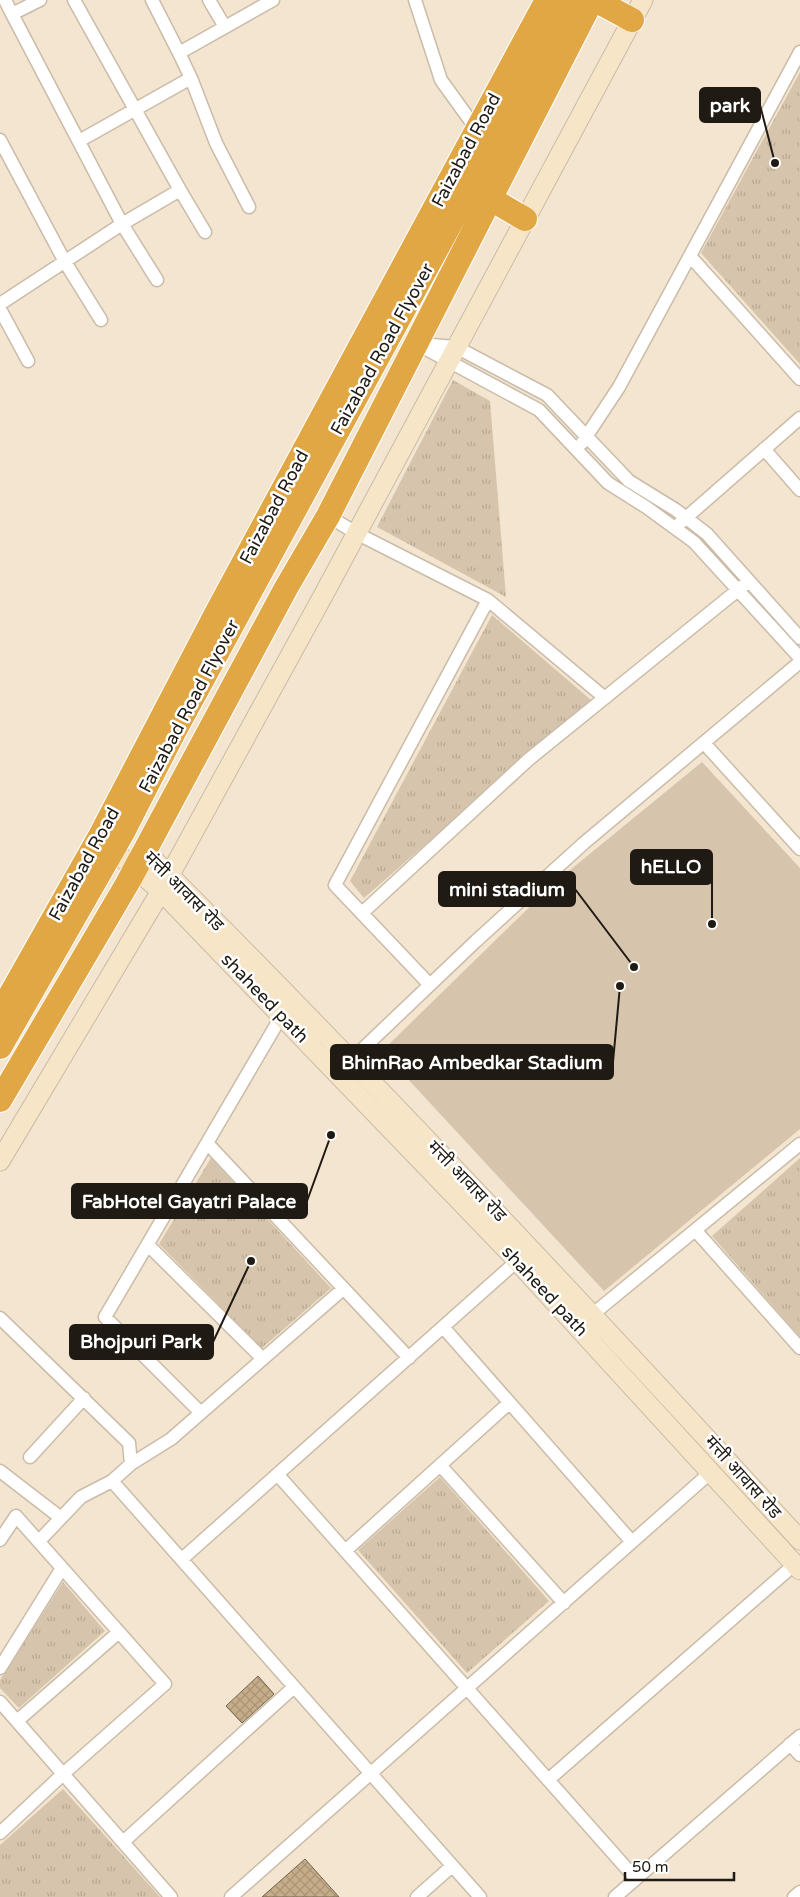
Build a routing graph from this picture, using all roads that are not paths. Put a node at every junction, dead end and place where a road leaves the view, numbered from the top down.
1 (5, 0) edge
2 (40, 0) edge
3 (74, 0) edge
4 (152, 0) edge
5 (209, 0) edge
6 (273, 0) edge
7 (415, 0) edge
8 (547, 0) edge
9 (572, 0) edge
10 (594, 0) edge
11 (638, 10) edge
12 (12, 14) junction
13 (225, 27) junction
14 (800, 52) edge
15 (179, 53) junction
16 (191, 78) junction
17 (135, 110) junction
18 (477, 130) junction
19 (0, 140) edge
20 (78, 141) junction
21 (180, 190) junction
22 (490, 198) junction
23 (249, 207) dead end
24 (525, 219) junction
25 (122, 224) junction
26 (205, 232) dead end
27 (690, 256) junction
28 (65, 262) junction
29 (157, 280) dead end
30 (0, 304) edge
31 (0, 309) edge
32 (101, 320) dead end
33 (415, 343) junction
34 (452, 355) junction
35 (28, 361) dead end
36 (800, 380) edge
37 (800, 418) edge
38 (587, 438) junction
39 (764, 449) junction
40 (576, 450) junction
41 (800, 490) edge
42 (328, 516) junction
43 (686, 518) junction
44 (675, 527) junction
45 (356, 533) junction
46 (749, 580) junction
47 (738, 590) junction
48 (488, 600) junction
49 (800, 638) edge
50 (800, 658) edge
51 (800, 662) edge
52 (604, 698) junction
53 (704, 743) junction
54 (118, 841) junction
55 (800, 850) edge
56 (139, 860) junction
57 (165, 883) junction
58 (362, 913) junction
59 (430, 985) junction
60 (0, 1013) edge
61 (282, 1015) junction
62 (0, 1047) edge
63 (352, 1060) junction
64 (0, 1100) edge
65 (415, 1140) junction
66 (207, 1143) junction
67 (800, 1144) edge
68 (0, 1161) edge
69 (696, 1231) junction
70 (148, 1245) junction
71 (518, 1261) junction
72 (344, 1289) junction
73 (593, 1314) junction
74 (0, 1318) edge
75 (444, 1327) junction
76 (800, 1348) edge
77 (409, 1358) junction
78 (263, 1359) junction
79 (84, 1398) junction
80 (509, 1403) junction
81 (201, 1413) junction
82 (30, 1457) dead end
83 (131, 1464) junction
84 (440, 1465) junction
85 (0, 1471) edge
86 (711, 1472) junction
87 (278, 1475) junction
88 (112, 1481) junction
89 (61, 1518) junction
90 (0, 1540) edge
91 (800, 1540) edge
92 (39, 1541) junction
93 (632, 1542) junction
94 (345, 1550) junction
95 (182, 1560) junction
96 (798, 1567) edge
97 (62, 1568) junction
98 (564, 1602) junction
99 (119, 1632) junction
100 (0, 1668) edge
101 (294, 1687) junction
102 (467, 1688) junction
103 (0, 1702) edge
104 (17, 1721) junction
105 (800, 1736) edge
106 (790, 1744) junction
107 (800, 1755) edge
108 (371, 1773) junction
109 (63, 1774) junction
110 (548, 1780) junction
111 (0, 1833) edge
112 (123, 1842) junction
113 (452, 1866) junction
114 (636, 1879) junction
115 (800, 1892) edge
116 (171, 1897) edge
117 (231, 1897) edge
118 (417, 1897) edge
119 (480, 1897) edge
120 (615, 1897) edge
121 (794, 1897) edge

1 - 12 street
2 - 12 street
3 - 17 street
4 - 15 street
5 - 13 street
6 - 13 street
7 - 18 street
8 - 18 highway, Faizabad Road
9 - 54 highway, Faizabad Road Flyover
10 - 11 highway
10 - 22 highway
11 - 24 street
12 - 20 street
13 - 15 street
14 - 27 street
15 - 16 street
16 - 17 street
16 - 23 street
17 - 20 street
17 - 21 street
18 - 60 highway, Faizabad Road
19 - 28 street
20 - 25 street
21 - 25 street
21 - 26 street
22 - 24 highway
22 - 33 highway
24 - 34 street
25 - 28 street
25 - 29 street
27 - 36 street
27 - 38 street
28 - 30 street
28 - 32 street
31 - 35 street
33 - 34 street
33 - 34 street
33 - 42 highway
34 - 38 street
34 - 40 street
34 - 45 street
37 - 39 street
38 - 40 street
38 - 43 street
39 - 41 street
39 - 43 street
40 - 44 street
42 - 45 street
42 - 56 highway
43 - 44 street
43 - 46 street
44 - 47 street
45 - 48 street
45 - 57 street
46 - 47 street
46 - 49 street
47 - 50 street
47 - 52 street
48 - 52 street
48 - 58 street
51 - 53 street
52 - 58 street
53 - 55 street
53 - 59 street
54 - 56 highway, मंत्ती आवास रोड
54 - 62 highway, Faizabad Road Flyover
56 - 57 street, मंत्ती आवास रोड
56 - 64 highway
57 - 61 street, shaheed path
57 - 63 street, मंत्ती आवास रोड
57 - 68 street
58 - 59 street
59 - 63 street
61 - 65 street, shaheed path
61 - 66 street
63 - 65 street, मंत्ती आवास रोड
65 - 71 street, shaheed path
65 - 73 street, मंत्ती आवास रोड
66 - 70 street
66 - 72 street
67 - 69 street
69 - 73 street
69 - 76 street
70 - 78 street
70 - 81 street
71 - 75 street
71 - 86 street, shaheed path
72 - 77 street
72 - 78 street
73 - 91 street, मंत्ती आवास रोड
74 - 79 street
75 - 77 street
75 - 80 street
77 - 87 street
78 - 81 street
79 - 82 street
79 - 83 street
80 - 84 street
80 - 93 street
81 - 83 street
83 - 88 street
84 - 94 street
84 - 98 street
85 - 89 street
86 - 93 street
86 - 96 street, shaheed path
87 - 94 street
87 - 95 street
88 - 89 street
88 - 95 street
89 - 92 street
90 - 92 street
92 - 97 street
93 - 98 street
94 - 102 street
95 - 101 street
96 - 110 street
97 - 99 street
97 - 100 street
98 - 102 street
99 - 104 street
99 - 109 street
101 - 108 street
101 - 112 street
102 - 108 street
102 - 110 street
103 - 104 street
104 - 109 street
105 - 106 street
106 - 107 street
106 - 114 street
108 - 113 street
108 - 117 street
109 - 111 street
109 - 112 street
110 - 114 street
112 - 116 street
113 - 118 street
113 - 119 street
114 - 120 street
115 - 121 street

